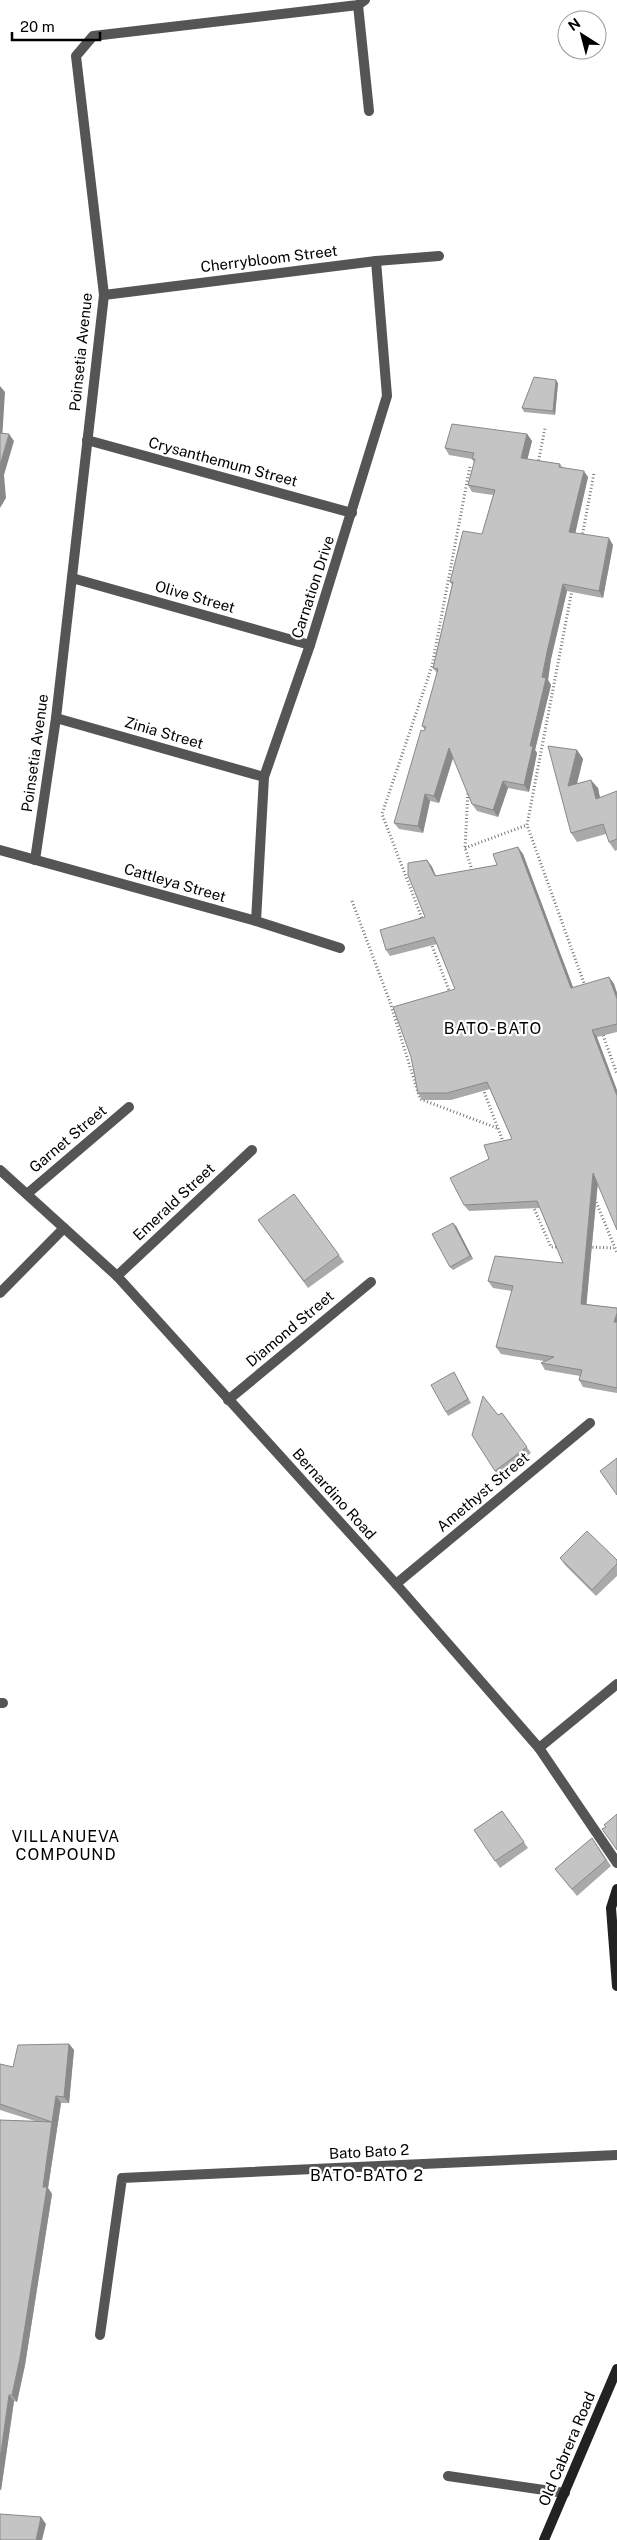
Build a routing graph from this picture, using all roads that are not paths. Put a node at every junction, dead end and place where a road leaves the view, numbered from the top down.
1 (362, 2) edge
2 (369, 111) dead end
3 (439, 256) dead end
4 (376, 261) junction
5 (104, 295) junction
6 (87, 440) junction
7 (352, 513) junction
8 (72, 578) junction
9 (310, 646) junction
10 (56, 718) junction
11 (264, 777) junction
12 (0, 850) edge
13 (35, 860) junction
14 (256, 922) junction
15 (340, 948) dead end
16 (129, 1107) dead end
17 (252, 1150) dead end
18 (0, 1170) edge
19 (26, 1194) junction
20 (64, 1228) junction
21 (117, 1276) junction
22 (371, 1282) dead end
23 (0, 1293) edge
24 (228, 1400) junction
25 (590, 1423) dead end
26 (396, 1584) junction
27 (617, 1684) edge
28 (539, 1748) junction
29 (617, 1863) edge
30 (617, 1889) edge
31 (617, 1986) edge
32 (617, 2155) edge
33 (100, 2336) dead end
34 (617, 2369) edge
35 (448, 2476) dead end
36 (565, 2493) junction
37 (544, 2540) edge

1 - 2 street
1 - 5 street, Poinsetia Avenue
3 - 4 street, Cherrybloom Street
4 - 5 street, Cherrybloom Street
4 - 7 street, Carnation Drive
5 - 6 street, Poinsetia Avenue
6 - 7 street, Crysanthemum Street
6 - 8 street, Poinsetia Avenue
7 - 9 street, Carnation Drive
8 - 9 street, Olive Street
8 - 10 street, Poinsetia Avenue
9 - 11 street, Carnation Drive
10 - 11 street, Zinia Street
10 - 13 street, Poinsetia Avenue
11 - 14 street, Carnation Drive
12 - 13 street, Cattleya Street
13 - 14 street, Cattleya Street
14 - 15 street, Cattleya Street
16 - 19 street, Garnet Street
17 - 21 street, Emerald Street
18 - 19 street, Bernardino Road
19 - 20 street, Bernardino Road
20 - 21 street, Bernardino Road
20 - 23 street
21 - 24 street, Bernardino Road
22 - 24 street, Diamond Street
24 - 26 street, Bernardino Road
25 - 26 street, Amethyst Street
26 - 28 street, Bernardino Road
27 - 28 street
28 - 29 street, Bernardino Road
30 - 31 street
32 - 33 street, Bato Bato 2
34 - 36 street, Old Cabrera Road
35 - 36 street
36 - 37 street, Old Cabrera Road

